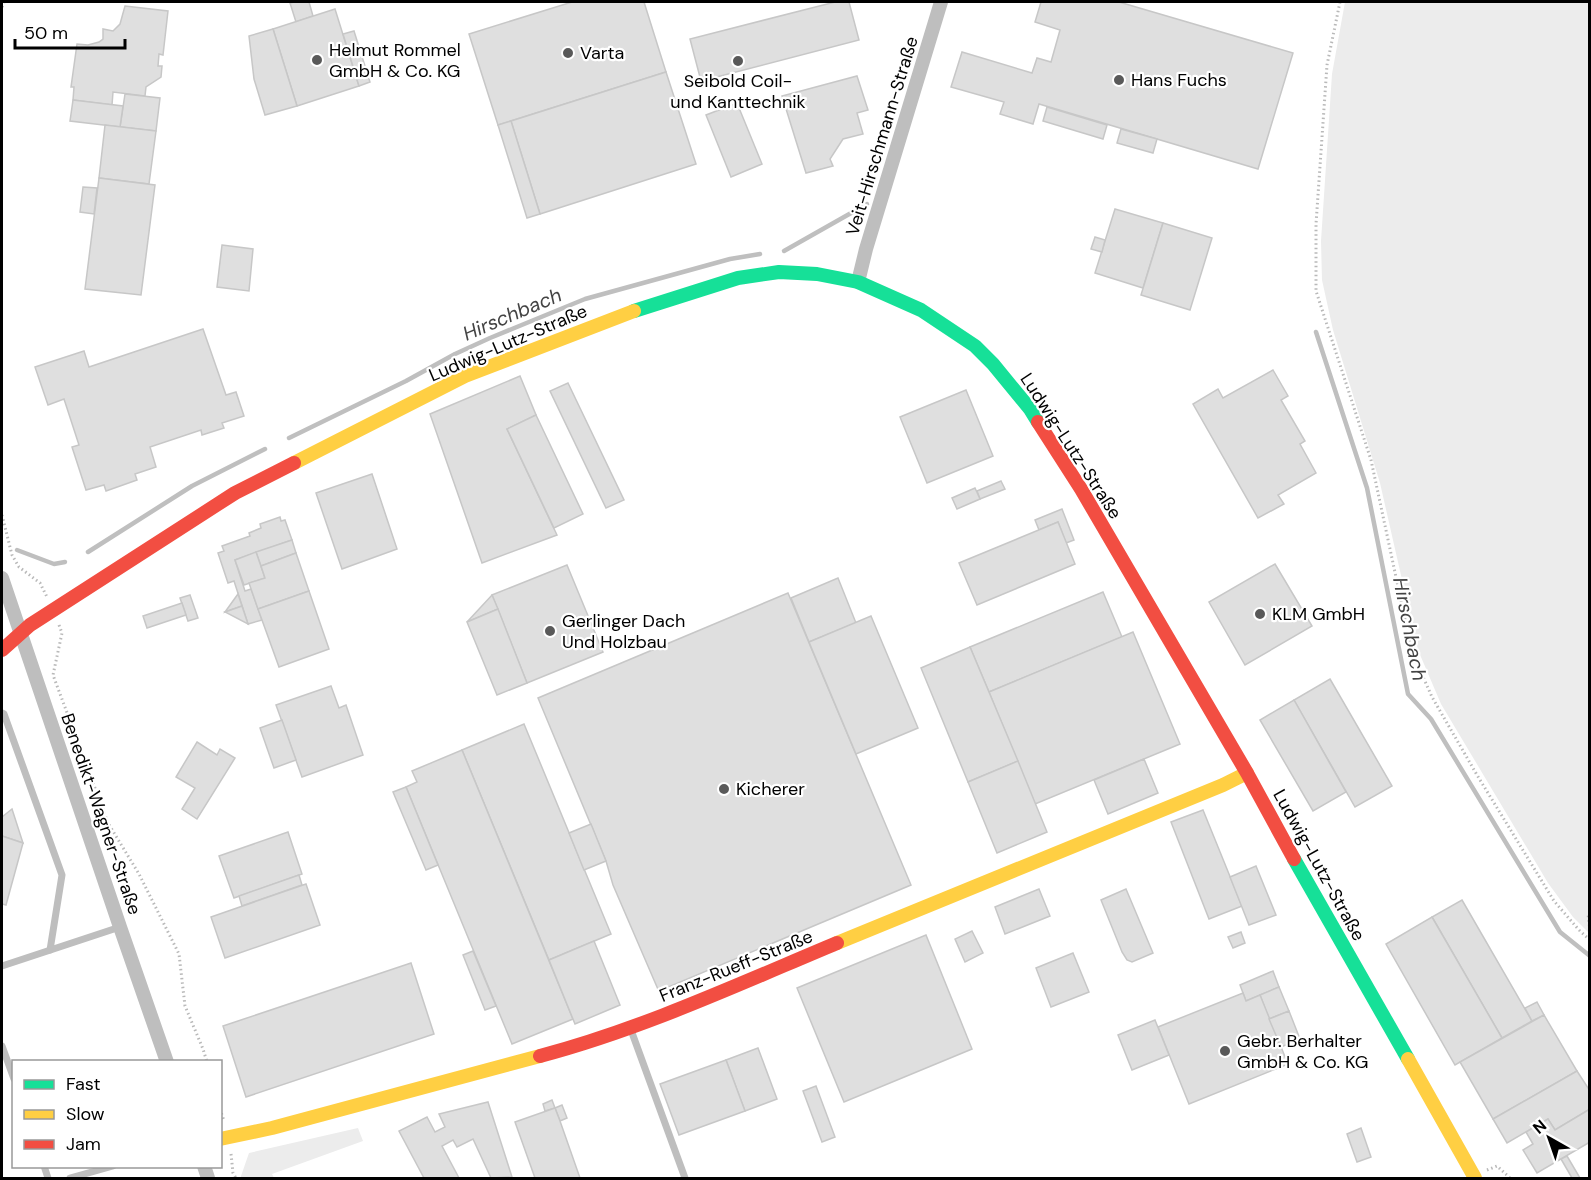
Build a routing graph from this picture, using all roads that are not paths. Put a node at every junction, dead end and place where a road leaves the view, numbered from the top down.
1 (941, 2) edge
2 (858, 282) junction
3 (2, 578) edge
4 (21, 634) junction
5 (2, 650) edge
6 (2, 712) edge
7 (1247, 773) junction
8 (120, 927) junction
9 (50, 950) junction
10 (2, 966) edge
11 (630, 1027) junction
12 (2, 1046) edge
13 (166, 1060) edge
14 (12, 1074) edge
15 (222, 1139) edge
16 (109, 1168) edge
17 (69, 1179) edge
18 (685, 1179) edge
19 (1475, 1179) edge

1 - 2 street, Veit-Hirschmann-Straße
2 - 4 street, Ludwig-Lutz-Straße
2 - 7 street, Ludwig-Lutz-Straße
3 - 4 street, Benedikt-Wagner-Straße
4 - 5 street, Ludwig-Lutz-Straße
4 - 8 street, Benedikt-Wagner-Straße
6 - 9 lane
7 - 11 street, Franz-Rueff-Straße
7 - 19 street, Ludwig-Lutz-Straße
8 - 9 lane
8 - 13 street, Benedikt-Wagner-Straße
9 - 10 lane
11 - 15 street, Franz-Rueff-Straße
11 - 18 lane
12 - 14 lane
16 - 17 lane

